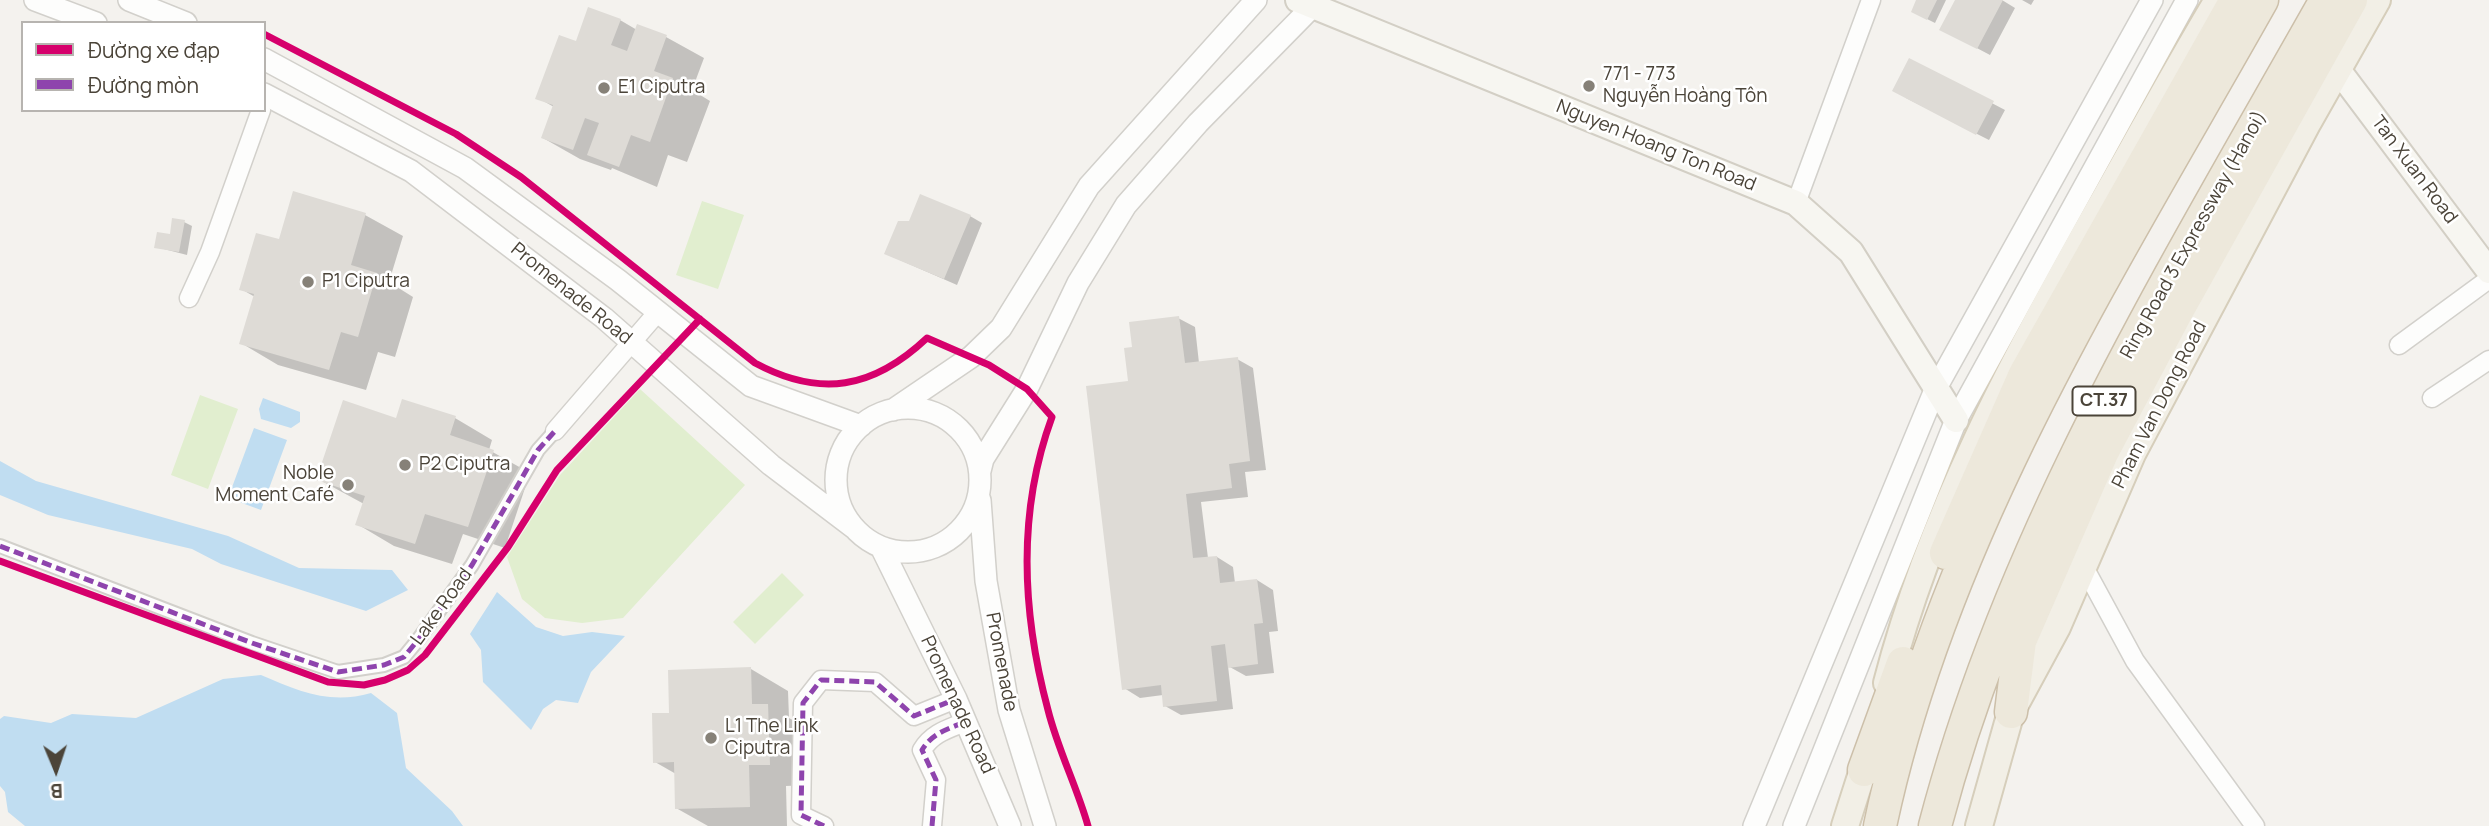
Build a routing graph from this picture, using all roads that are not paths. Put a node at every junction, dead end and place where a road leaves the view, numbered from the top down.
1 (35, 0) edge
2 (128, 0) edge
3 (1255, 0) edge
4 (1871, 0) edge
5 (2152, 0) edge
6 (2187, 0) edge
7 (2218, 0) edge
8 (2236, 0) edge
9 (2254, 0) edge
10 (2262, 0) edge
11 (2326, 0) edge
12 (2340, 0) edge
13 (2351, 0) edge
14 (2377, 0) edge
15 (1306, 3) edge
16 (91, 21) edge
17 (181, 21) edge
18 (266, 60) edge
19 (2339, 71) junction
20 (266, 102) edge
21 (260, 112) edge
22 (1796, 203) junction
23 (2489, 271) edge
24 (2489, 279) edge
25 (189, 298) dead end
26 (657, 313) junction
27 (632, 342) junction
28 (2399, 345) dead end
29 (2489, 360) edge
30 (1935, 390) junction
31 (2432, 398) dead end
32 (894, 410) junction
33 (1956, 420) junction
34 (861, 426) junction
35 (555, 431) joint
36 (980, 471) junction
37 (979, 494) junction
38 (854, 528) junction
39 (0, 546) edge
40 (881, 547) junction
41 (2084, 566) junction
42 (956, 699) junction
43 (2011, 712) junction
44 (965, 722) junction
45 (1864, 769) junction
46 (824, 826) edge
47 (932, 826) edge
48 (1010, 826) edge
49 (1045, 826) edge
50 (1754, 826) edge
51 (1794, 826) edge
52 (1845, 826) edge
53 (1880, 826) edge
54 (1935, 826) edge
55 (1979, 826) edge
56 (2255, 826) edge

1 - 16 street
2 - 17 street
3 - 32 street
4 - 22 street
5 - 30 street
6 - 33 street
7 - 45 main road
8 - 45 highway
9 - 45 main road
10 - 53 highway, CT.37
11 - 54 highway, Ring Road 3 Expressway (Hanoi) / CT.37
12 - 43 main road
13 - 43 highway
14 - 19 main road, Pham Van Dong Road
15 - 22 main road, Nguyen Hoang Ton Road
15 - 36 street
18 - 26 street, Promenade Road
19 - 23 main road, Tan Xuan Road
19 - 41 main road, Pham Van Dong Road
20 - 27 street, Promenade Road
21 - 25 street
22 - 30 main road, Nguyen Hoang Ton Road
24 - 28 street
26 - 27 street, Lake Road
26 - 34 street, Promenade Road
27 - 35 street, Lake Road
27 - 38 street, Promenade Road
29 - 31 street
30 - 33 main road, Nguyen Hoang Ton Road
30 - 50 street
32 - 34 street
32 - 36 street
33 - 51 street
34 - 38 street
35 - 39 street, Lake Road
36 - 37 street
37 - 40 street
37 - 49 street, Promenade
38 - 40 street
40 - 42 street, Promenade Road
41 - 43 main road, Pham Van Dong Road
41 - 56 street
42 - 44 street, Promenade Road
42 - 46 street
43 - 55 main road, Pham Van Dong Road
44 - 47 street
44 - 48 street, Promenade Road
45 - 52 main road

